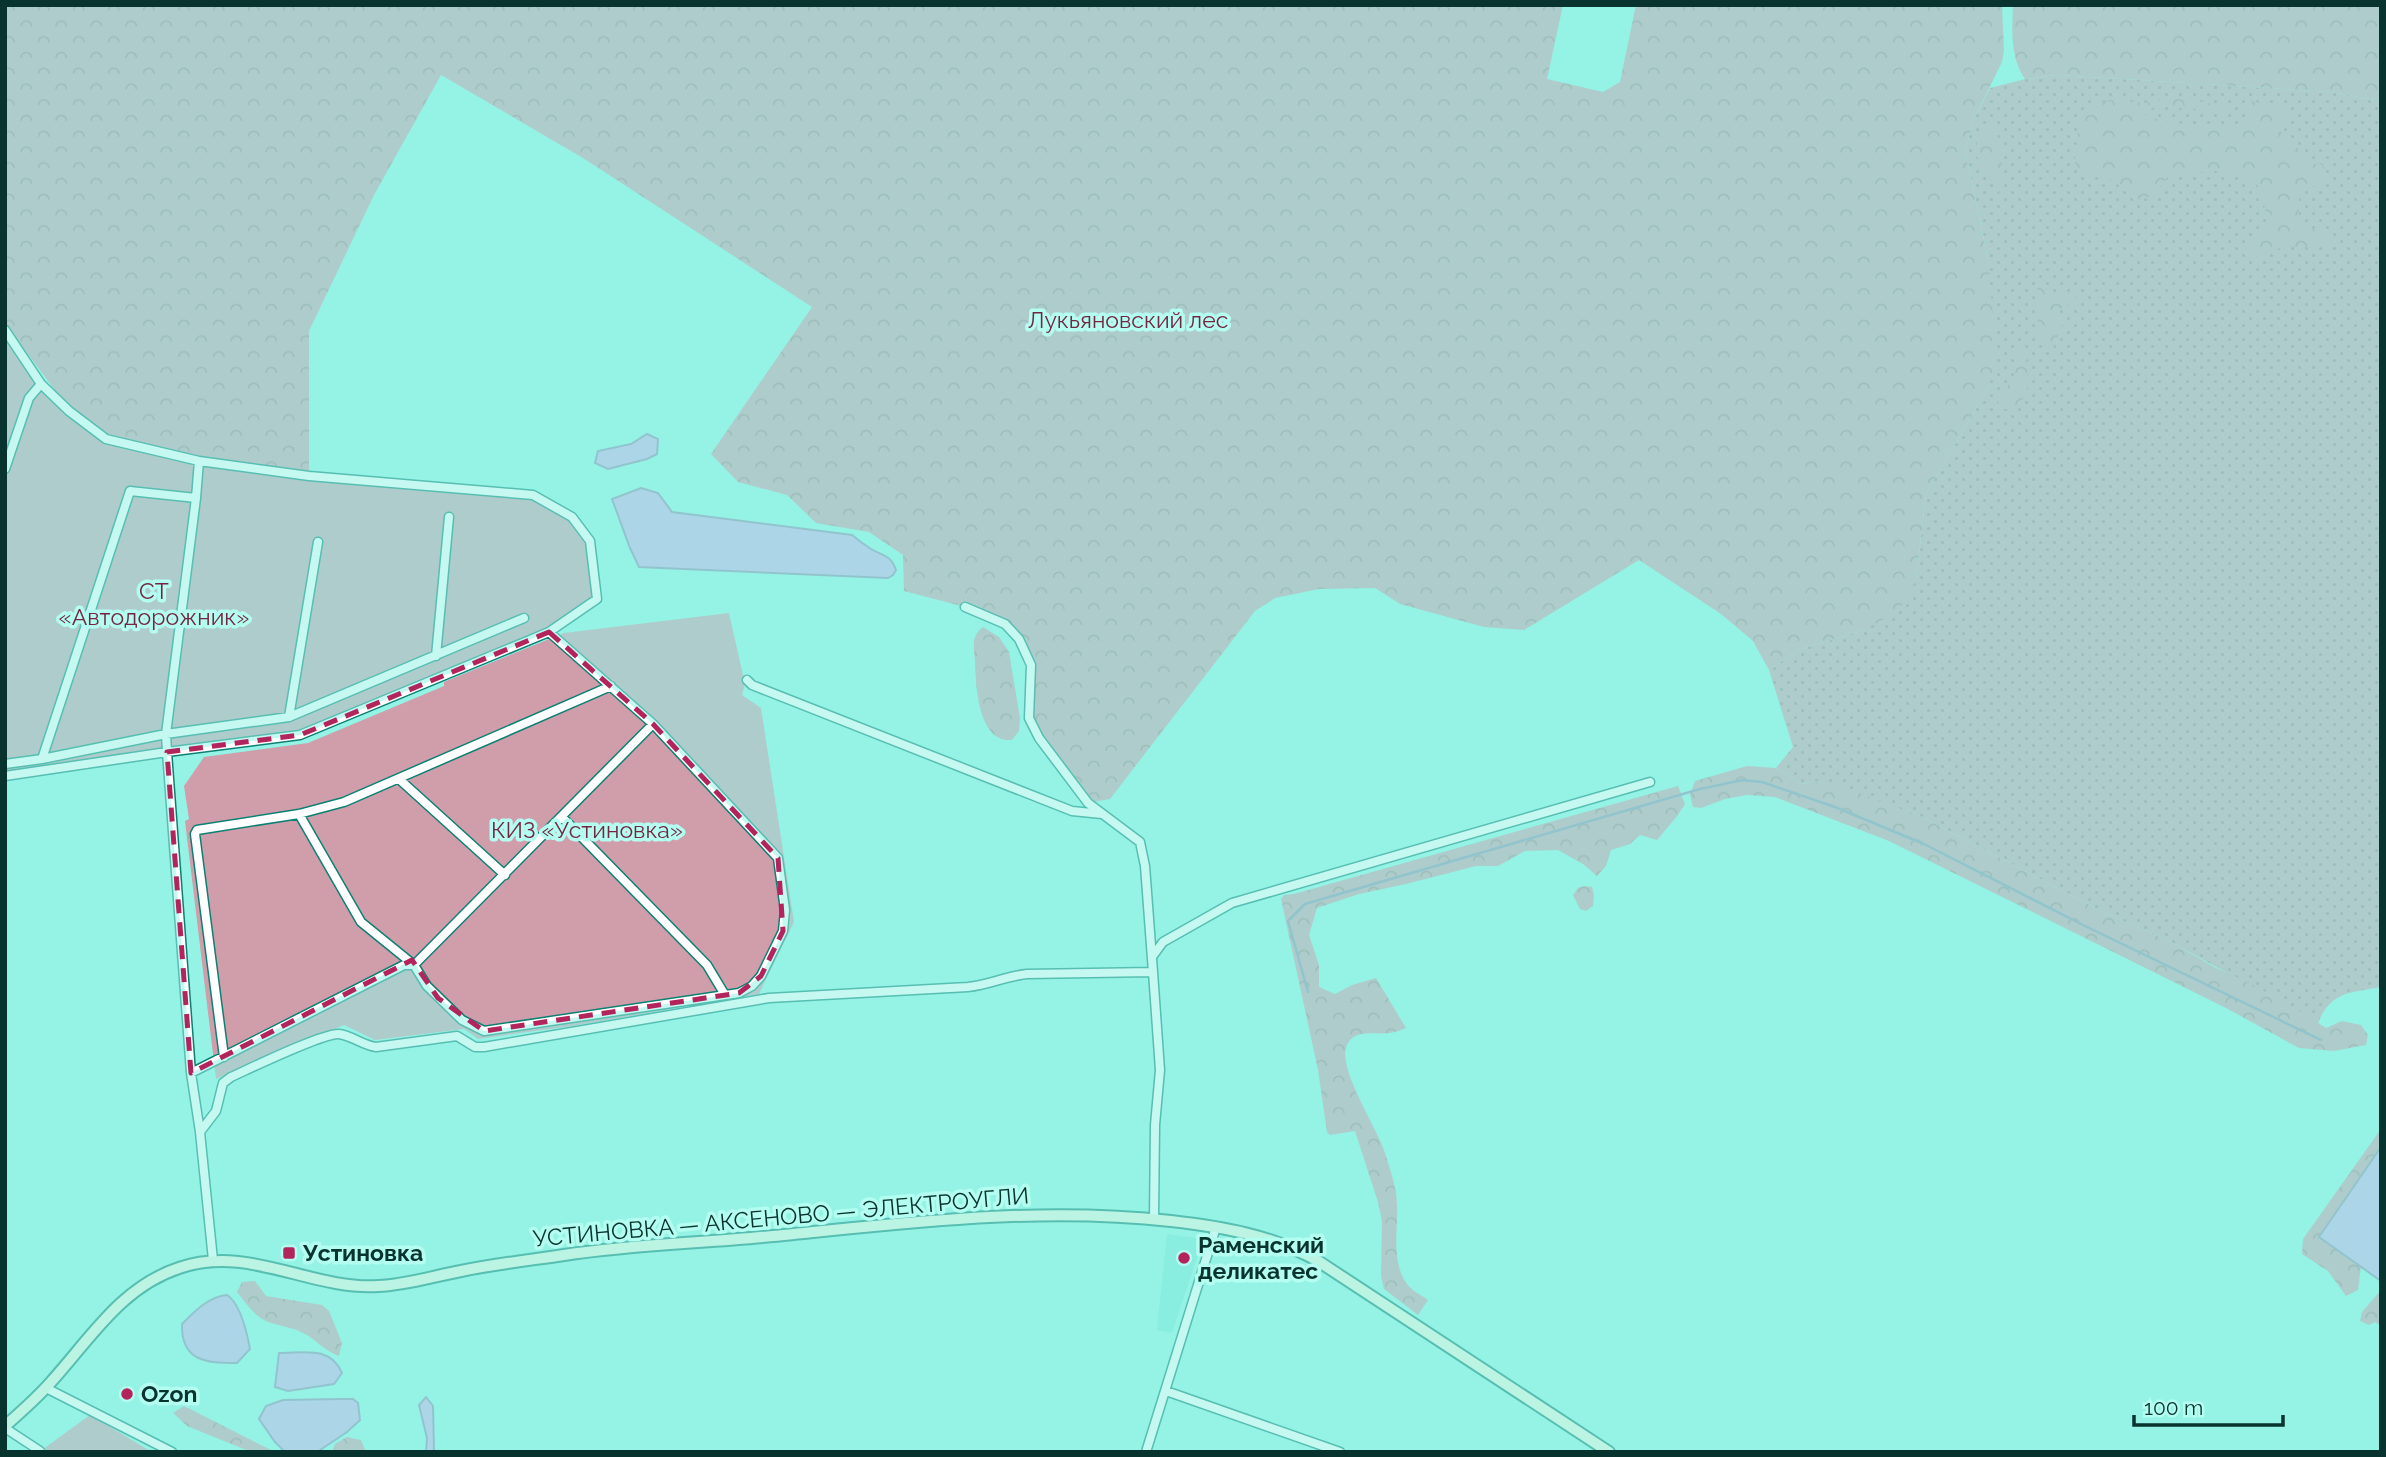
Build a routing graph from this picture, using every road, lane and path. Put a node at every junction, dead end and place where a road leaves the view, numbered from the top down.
1 (5, 330) edge
2 (41, 384) junction
3 (199, 461) junction
4 (5, 469) edge
5 (196, 498) junction
6 (449, 517) dead end
7 (318, 542) dead end
8 (965, 607) dead end
9 (524, 618) dead end
10 (549, 632) junction
11 (436, 656) junction
12 (747, 680) dead end
13 (611, 686) junction
14 (289, 717) junction
15 (653, 724) junction
16 (166, 734) junction
17 (167, 752) junction
18 (42, 759) junction
19 (5, 764) edge
20 (5, 776) edge
21 (400, 779) junction
22 (1650, 782) dead end
23 (299, 814) junction
24 (1102, 814) junction
25 (562, 817) junction
26 (505, 875) junction
27 (1152, 957) junction
28 (414, 965) junction
29 (1153, 971) junction
30 (725, 995) junction
31 (224, 1057) junction
32 (191, 1073) junction
33 (200, 1132) junction
34 (1154, 1219) junction
35 (1216, 1227) junction
36 (213, 1260) junction
37 (46, 1388) junction
38 (1166, 1391) junction
39 (5, 1427) edge
40 (40, 1451) edge
41 (172, 1452) edge
42 (1146, 1452) edge
43 (1340, 1452) edge
44 (1609, 1452) edge

1 - 2 street
2 - 3 street
2 - 4 street
3 - 5 street
3 - 10 street
5 - 16 street
5 - 18 street
6 - 11 street
7 - 14 street
8 - 24 street
9 - 11 street
10 - 13 street
10 - 17 street
11 - 14 street
12 - 24 street
13 - 15 street
13 - 21 street
14 - 16 street
15 - 25 street
15 - 30 street
16 - 17 street
16 - 18 street
17 - 20 street
17 - 32 street
18 - 19 street
21 - 23 street
21 - 26 street
22 - 27 street
23 - 28 street
23 - 31 street
24 - 27 street
25 - 26 street
25 - 30 street
26 - 28 street
27 - 29 street
28 - 30 street
28 - 31 street
29 - 33 street
29 - 34 street
31 - 32 street
32 - 33 street
33 - 36 street
34 - 35 main road, УСТИНОВКА — АКСЕНОВО — ЭЛЕКТРОУГЛИ
34 - 36 main road, УСТИНОВКА — АКСЕНОВО — ЭЛЕКТРОУГЛИ
35 - 38 street
35 - 44 main road, УСТИНОВКА — АКСЕНОВО — ЭЛЕКТРОУГЛИ
36 - 37 main road, УСТИНОВКА — АКСЕНОВО — ЭЛЕКТРОУГЛИ
37 - 39 main road, УСТИНОВКА — АКСЕНОВО — ЭЛЕКТРОУГЛИ
37 - 41 street
38 - 42 street
38 - 43 street
39 - 40 street

